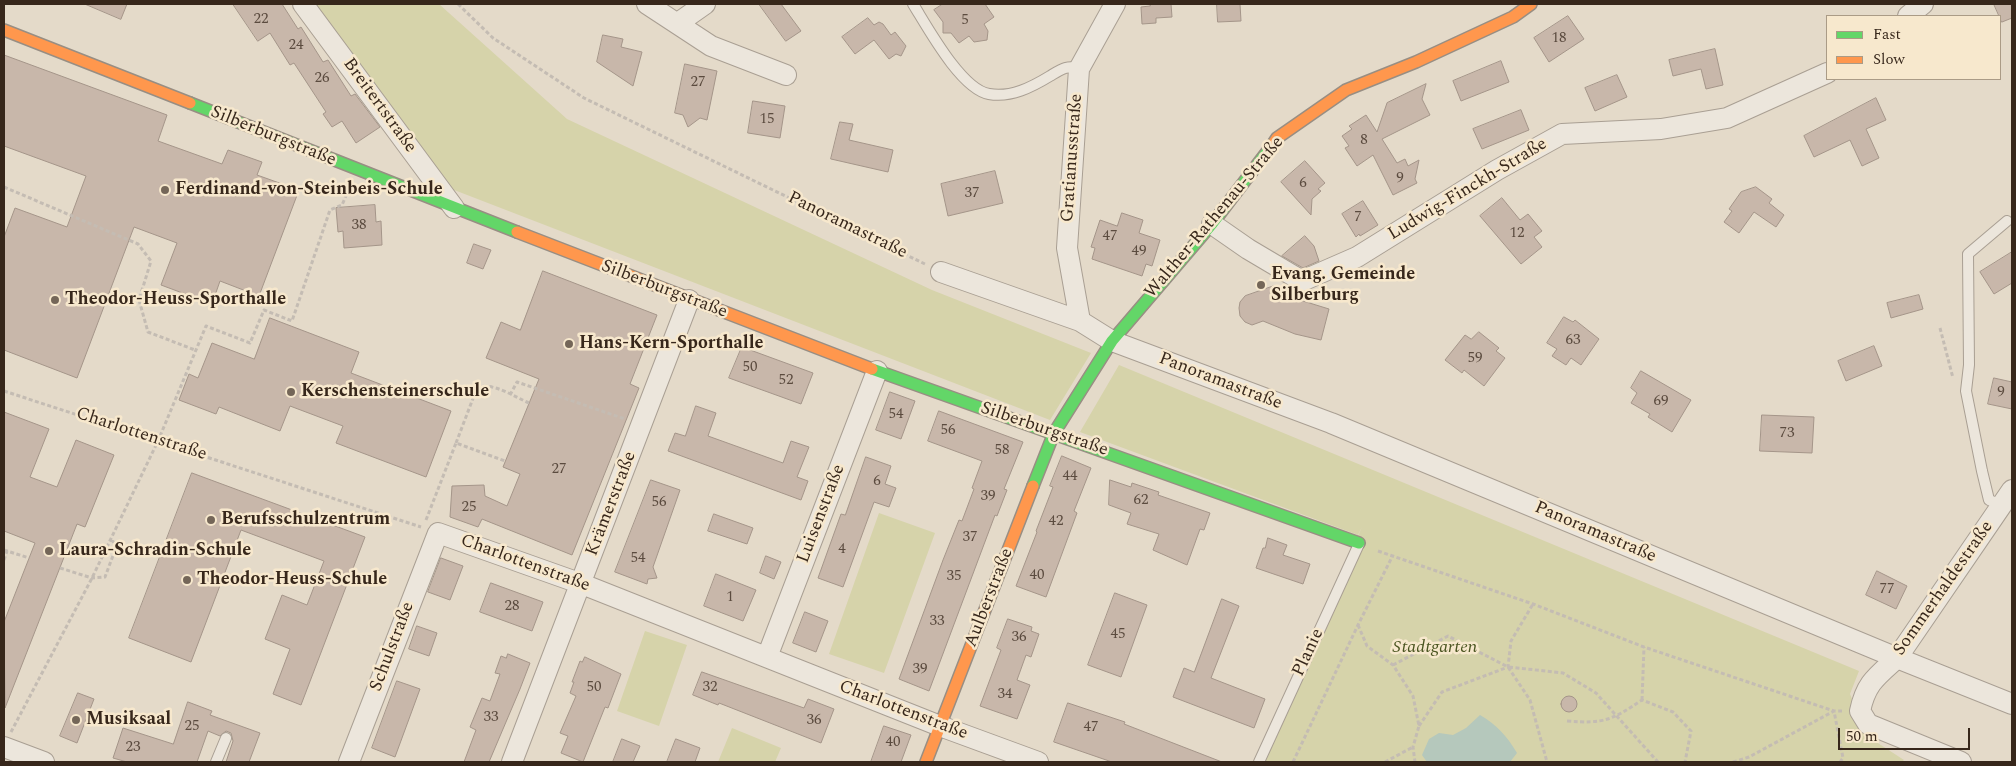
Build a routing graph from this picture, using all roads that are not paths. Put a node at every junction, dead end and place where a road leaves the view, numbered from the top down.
1 (303, 4) edge
2 (646, 4) edge
3 (705, 4) edge
4 (913, 4) edge
5 (1115, 4) edge
6 (1531, 4) edge
7 (1923, 4) edge
8 (1909, 15) edge
9 (678, 23) junction
10 (4, 30) edge
11 (1078, 69) junction
12 (1826, 72) edge
13 (786, 76) dead end
14 (454, 208) junction
15 (2007, 220) dead end
16 (1212, 224) junction
17 (940, 272) road end
18 (689, 300) junction
19 (1080, 321) junction
20 (1112, 341) junction
21 (877, 371) junction
22 (1054, 433) junction
23 (2007, 497) edge
24 (430, 530) joint
25 (1359, 543) joint
26 (582, 584) junction
27 (767, 657) junction
28 (1897, 658) junction
29 (2012, 704) edge
30 (940, 726) junction
31 (226, 738) dead end
32 (6, 742) edge
33 (44, 762) edge
34 (216, 762) edge
35 (349, 762) edge
36 (512, 762) edge
37 (926, 762) edge
38 (1038, 762) edge
39 (1258, 762) edge
40 (1961, 762) edge

1 - 14 street, Breitertstraße
2 - 9 street
3 - 9 street
4 - 11 lane
5 - 11 street, Gratianusstraße
6 - 16 street, Walther-Rathenau-Straße
7 - 8 street
9 - 13 street
10 - 14 street, Silberburgstraße
11 - 19 street, Gratianusstraße
12 - 16 street, Ludwig-Finckh-Straße
14 - 18 street, Silberburgstraße
15 - 23 lane
16 - 20 street, Walther-Rathenau-Straße
17 - 19 street, Panoramastraße
18 - 21 street, Silberburgstraße
18 - 26 street, Krämerstraße
19 - 20 street, Panoramastraße
20 - 22 street, Walther-Rathenau-Straße
20 - 28 street, Panoramastraße
21 - 22 street, Silberburgstraße
21 - 27 street, Luisenstraße
22 - 25 street, Silberburgstraße
22 - 30 street, Aulberstraße
23 - 28 street, Sommerhaldestraße
24 - 26 street, Charlottenstraße
24 - 35 street, Schulstraße
25 - 39 lane, Planie
26 - 27 street, Charlottenstraße
26 - 36 street, Krämerstraße
27 - 30 street, Charlottenstraße
28 - 29 street, Panoramastraße
28 - 40 street, Sommerhaldestraße
30 - 37 street, Aulberstraße
30 - 38 street, Charlottenstraße
31 - 34 lane
32 - 33 street

